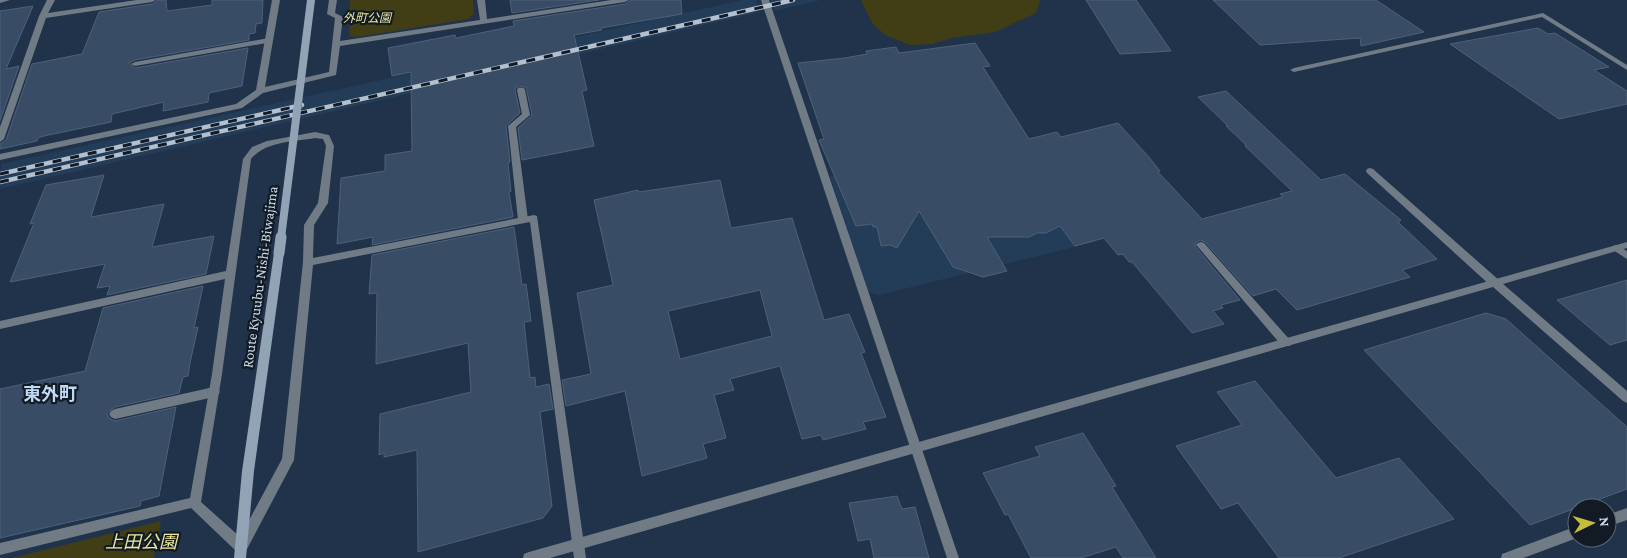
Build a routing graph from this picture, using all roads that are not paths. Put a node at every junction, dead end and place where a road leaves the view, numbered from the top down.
1 (6, 0) edge
2 (51, 0) edge
3 (152, 0) edge
4 (276, 0) edge
5 (311, 0) edge
6 (333, 0) edge
7 (481, 0) edge
8 (625, 0) edge
9 (765, 0) edge
10 (0, 1) edge
11 (43, 16) junction
12 (484, 22) junction
13 (269, 40) junction
14 (336, 44) junction
15 (135, 64) dead end
16 (1627, 68) edge
17 (1294, 70) dead end
18 (521, 90) dead end
19 (260, 91) junction
20 (0, 139) edge
21 (0, 157) edge
22 (1370, 171) dead end
23 (524, 220) junction
24 (1201, 245) dead end
25 (1622, 247) edge
26 (1627, 256) edge
27 (308, 262) junction
28 (231, 274) junction
29 (1496, 284) junction
30 (0, 325) edge
31 (1286, 343) junction
32 (214, 392) junction
33 (1627, 398) edge
34 (115, 414) dead end
35 (915, 448) junction
36 (195, 502) junction
37 (1567, 536) edge
38 (578, 544) junction
39 (0, 549) edge
40 (241, 552) edge
41 (529, 558) edge
42 (580, 558) edge
43 (953, 558) edge
44 (1507, 558) edge

1 - 10 street
2 - 11 street
3 - 11 street
4 - 13 street
5 - 40 main road, Route Kyuubu-Nishi-Biwajima, bridge
6 - 14 street
7 - 12 street
8 - 12 street
9 - 35 street
11 - 20 street
12 - 14 street
13 - 15 street
13 - 19 street
14 - 19 street
16 - 17 street
18 - 23 street
19 - 21 street
22 - 29 street
23 - 27 street
23 - 38 street
24 - 31 street
25 - 26 street
25 - 29 street
27 - 28 street
27 - 40 street
28 - 30 street
28 - 32 street
29 - 31 street
29 - 33 street
31 - 35 street
32 - 34 street
32 - 36 street
35 - 38 street
35 - 43 street
36 - 39 street
36 - 40 street
37 - 44 street
38 - 41 street
38 - 42 street

